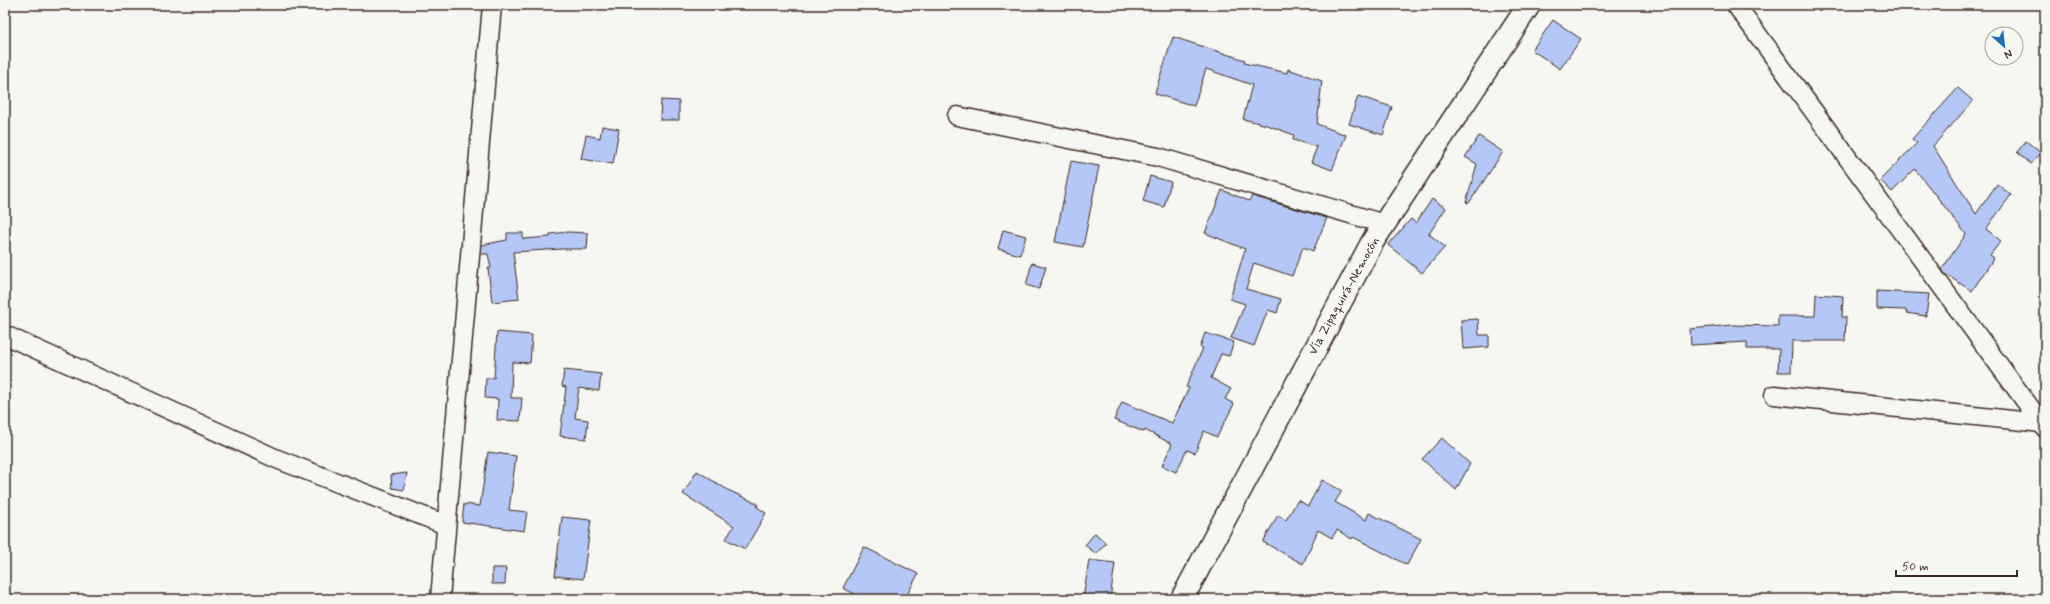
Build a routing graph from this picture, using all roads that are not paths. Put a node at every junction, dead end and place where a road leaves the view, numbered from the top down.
1 (492, 5) edge
2 (1529, 5) edge
3 (1736, 5) edge
4 (957, 116) dead end
5 (1384, 224) junction
6 (5, 335) edge
7 (1774, 396) dead end
8 (2043, 426) edge
9 (446, 526) junction
10 (440, 599) edge
11 (1182, 599) edge

1 - 9 street
2 - 5 main road, Vía Zipaquirá-Nemocón
3 - 8 street
4 - 5 street
5 - 11 main road, Vía Zipaquirá-Nemocón
6 - 9 street
7 - 8 street
9 - 10 street

